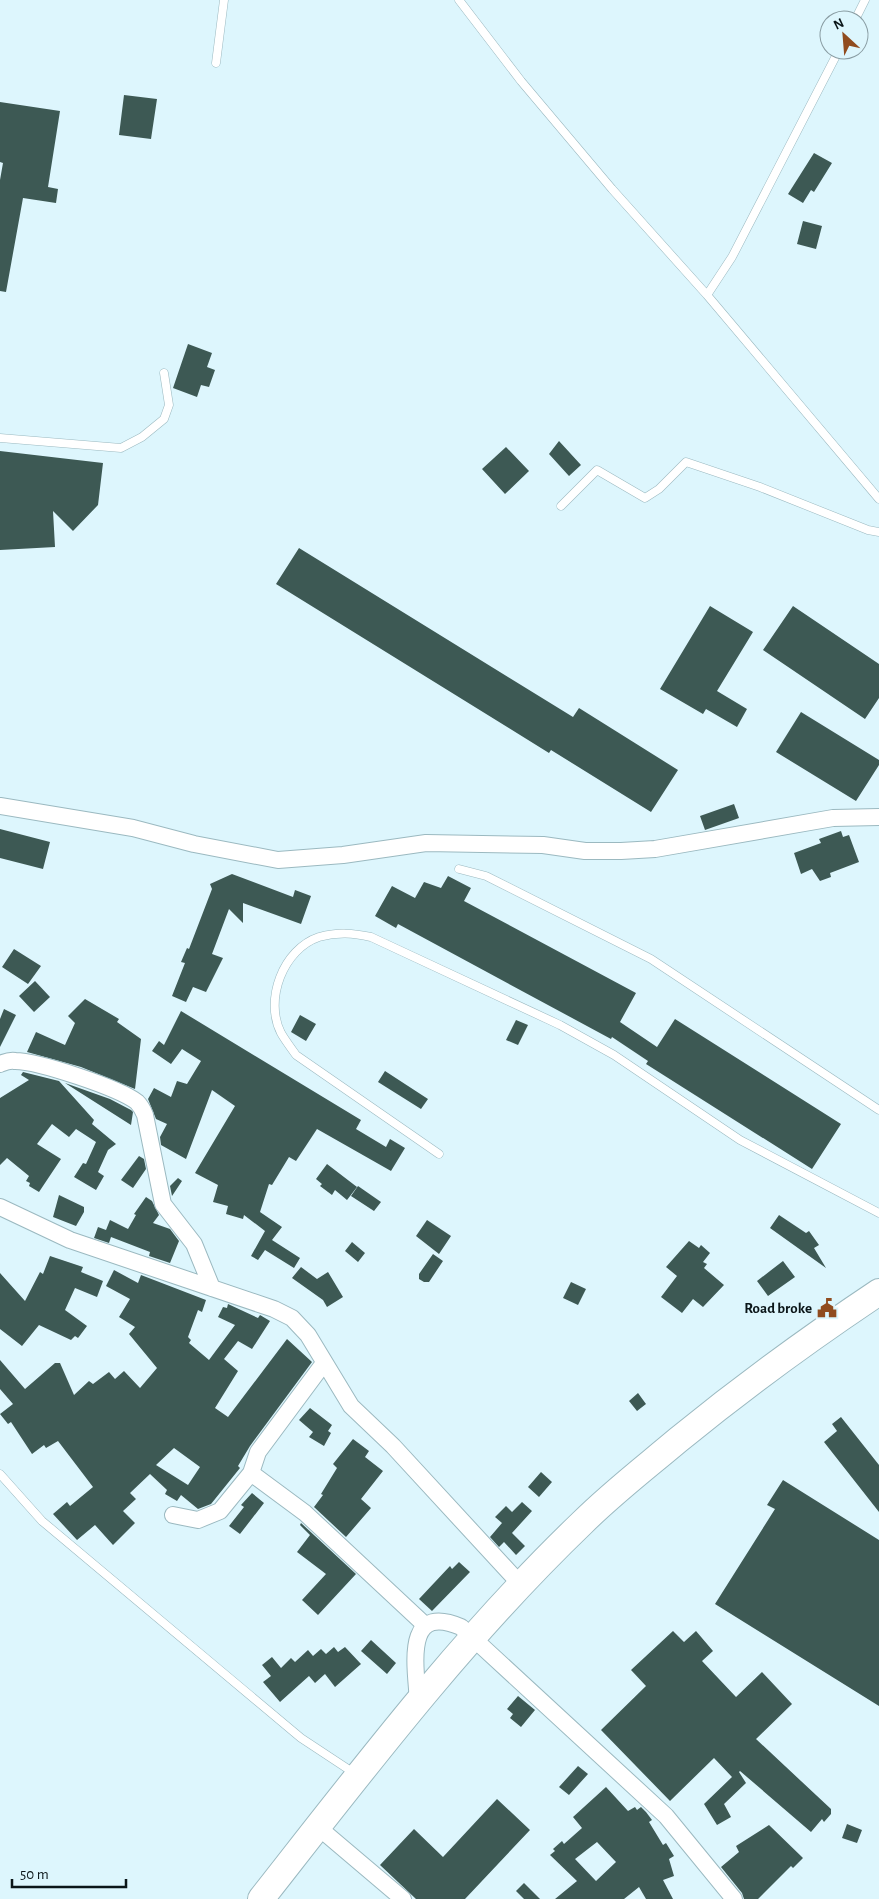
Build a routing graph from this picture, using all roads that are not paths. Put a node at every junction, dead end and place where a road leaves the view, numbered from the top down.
1 (224, 0) edge
2 (459, 0) edge
3 (834, 60) edge
4 (216, 63) dead end
5 (707, 295) junction
6 (164, 373) dead end
7 (0, 438) edge
8 (879, 499) edge
9 (561, 506) dead end
10 (879, 532) edge
11 (0, 806) edge
12 (879, 817) edge
13 (459, 870) dead end
14 (0, 1064) edge
15 (879, 1110) edge
16 (439, 1154) dead end
17 (0, 1207) edge
18 (879, 1213) edge
19 (212, 1288) junction
20 (879, 1292) edge
21 (324, 1363) junction
22 (0, 1474) edge
23 (251, 1474) junction
24 (173, 1515) dead end
25 (521, 1585) junction
26 (425, 1625) junction
27 (474, 1638) junction
28 (418, 1702) junction
29 (358, 1776) junction
30 (318, 1827) junction
31 (261, 1899) edge
32 (404, 1899) edge
33 (734, 1899) edge

1 - 4 lane
2 - 5 lane
3 - 5 lane
5 - 8 lane
6 - 7 lane
9 - 10 lane
11 - 12 street
13 - 15 lane
14 - 19 street
16 - 18 lane
17 - 19 street
19 - 21 street
20 - 25 highway
21 - 23 street
21 - 25 street
22 - 29 lane
23 - 24 street
23 - 26 street
25 - 27 highway
26 - 27 street
26 - 28 street
27 - 28 highway
27 - 33 street
28 - 29 highway
29 - 30 highway
30 - 31 highway
30 - 32 street

